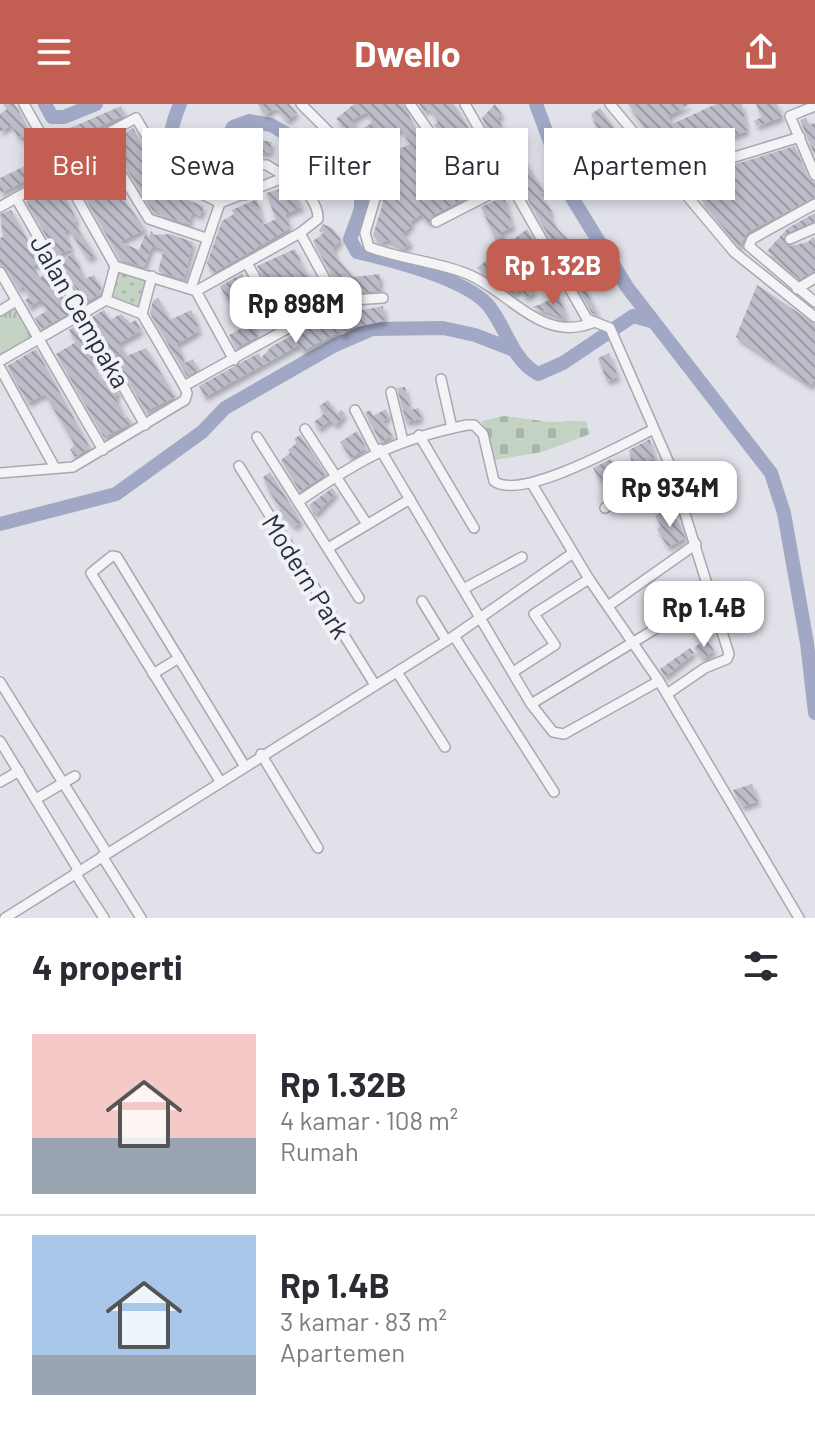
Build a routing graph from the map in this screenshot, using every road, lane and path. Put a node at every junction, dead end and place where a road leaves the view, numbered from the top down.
1 (24, 104) edge
2 (301, 104) edge
3 (410, 104) edge
4 (465, 104) edge
5 (610, 104) edge
6 (815, 106) edge
7 (37, 128) edge
8 (118, 128) edge
9 (325, 128) edge
10 (427, 128) edge
11 (478, 128) edge
12 (800, 137) junction
13 (735, 157) edge
14 (815, 175) edge
15 (126, 182) edge
16 (24, 193) edge
17 (16, 198) junction
18 (78, 200) edge
19 (229, 200) edge
20 (309, 200) edge
21 (375, 200) edge
22 (477, 200) edge
23 (519, 200) edge
24 (220, 203) junction
25 (815, 204) edge
26 (0, 207) edge
27 (436, 222) dead end
28 (815, 228) edge
29 (300, 233) junction
30 (206, 238) junction
31 (790, 239) dead end
32 (247, 263) junction
33 (115, 266) junction
34 (0, 272) edge
35 (197, 273) junction
36 (152, 276) junction
37 (815, 278) edge
38 (210, 283) junction
39 (194, 289) junction
40 (797, 289) junction
41 (383, 298) dead end
42 (106, 300) junction
43 (16, 301) junction
44 (337, 301) junction
45 (815, 302) edge
46 (0, 311) edge
47 (82, 314) junction
48 (142, 314) junction
49 (815, 317) edge
50 (592, 323) junction
51 (284, 330) junction
52 (38, 339) junction
53 (234, 360) junction
54 (0, 361) edge
55 (0, 368) edge
56 (441, 379) dead end
57 (184, 386) junction
58 (391, 392) dead end
59 (355, 410) dead end
60 (145, 425) junction
61 (452, 428) junction
62 (305, 429) dead end
63 (654, 429) junction
64 (419, 435) junction
65 (257, 437) dead end
66 (403, 441) junction
67 (103, 450) junction
68 (378, 450) junction
69 (669, 463) junction
70 (239, 466) dead end
71 (2, 468) edge
72 (55, 468) junction
73 (338, 475) junction
74 (532, 484) junction
75 (410, 499) junction
76 (299, 501) junction
77 (605, 508) dead end
78 (367, 524) junction
79 (474, 528) dead end
80 (696, 544) junction
81 (328, 548) junction
82 (573, 553) junction
83 (522, 557) dead end
84 (589, 579) junction
85 (465, 588) junction
86 (359, 598) dead end
87 (422, 601) dead end
88 (608, 606) junction
89 (482, 618) junction
90 (670, 620) dead end
91 (450, 638) junction
92 (633, 643) junction
93 (179, 658) junction
94 (397, 672) junction
95 (513, 672) junction
96 (153, 674) junction
97 (659, 681) junction
98 (0, 682) edge
99 (375, 685) junction
100 (667, 694) junction
101 (531, 704) junction
102 (0, 741) edge
103 (445, 747) dead end
104 (261, 754) junction
105 (244, 765) junction
106 (19, 771) junction
107 (75, 776) dead end
108 (220, 781) junction
109 (0, 782) edge
110 (63, 783) junction
111 (554, 792) dead end
112 (36, 799) junction
113 (318, 848) dead end
114 (104, 854) junction
115 (77, 872) junction
116 (780, 884) junction
117 (5, 918) edge
118 (104, 918) edge
119 (141, 918) edge
120 (791, 918) edge
121 (799, 918) edge

1 - 7 street
2 - 9 street
3 - 10 street
4 - 11 street
5 - 49 street
6 - 12 street
8 - 24 street
12 - 13 street
12 - 14 street
15 - 30 street
16 - 17 street
17 - 26 street
17 - 47 street, Jalan Cempaka
18 - 33 street
19 - 24 street
20 - 29 street
21 - 50 street
22 - 27 street
23 - 50 street
24 - 30 street
25 - 40 street
28 - 31 street
29 - 32 street
29 - 44 street
30 - 35 street
32 - 38 street
32 - 51 street
33 - 36 street
33 - 42 street
34 - 43 street
35 - 38 street
35 - 39 street
36 - 39 street
36 - 48 street
37 - 40 street
38 - 39 street
39 - 53 street
40 - 45 street
41 - 44 street
42 - 47 street
42 - 48 street
43 - 46 street
43 - 52 street
44 - 51 street
47 - 52 street
47 - 60 street, Jalan Cempaka
48 - 57 street
50 - 63 street
51 - 53 street
52 - 54 street
52 - 67 street
53 - 57 street
55 - 72 street
56 - 61 street
57 - 60 street
58 - 66 street
59 - 68 street
60 - 67 street
61 - 64 street
61 - 74 street
62 - 73 street
63 - 69 street
63 - 74 street
64 - 66 street
64 - 79 street
65 - 76 street
66 - 68 street
67 - 72 street
68 - 73 street
68 - 75 street
69 - 77 street
69 - 80 street
70 - 99 street, Modern Park
71 - 72 street
73 - 76 street
73 - 78 street
74 - 82 street
75 - 78 street
75 - 85 street
76 - 81 street
78 - 81 street
80 - 88 street
80 - 100 street
81 - 86 street
82 - 84 street
82 - 89 street
83 - 85 street
84 - 88 street
84 - 95 street
85 - 89 street
87 - 91 street
88 - 92 street
89 - 91 street
89 - 95 street
90 - 92 street
91 - 94 street
91 - 111 street
92 - 97 street
92 - 101 street
93 - 96 street
93 - 96 street
93 - 105 street
94 - 99 street
94 - 103 street
95 - 101 street
96 - 108 street
97 - 100 street
97 - 101 street
98 - 110 street
99 - 104 street
100 - 116 street
102 - 106 street
104 - 105 street
104 - 113 street
105 - 108 street
106 - 109 street
106 - 112 street
107 - 110 street
108 - 114 street
110 - 112 street
110 - 114 street
112 - 115 street
114 - 115 street
114 - 119 street
115 - 117 street
115 - 118 street
116 - 120 street
116 - 121 street

